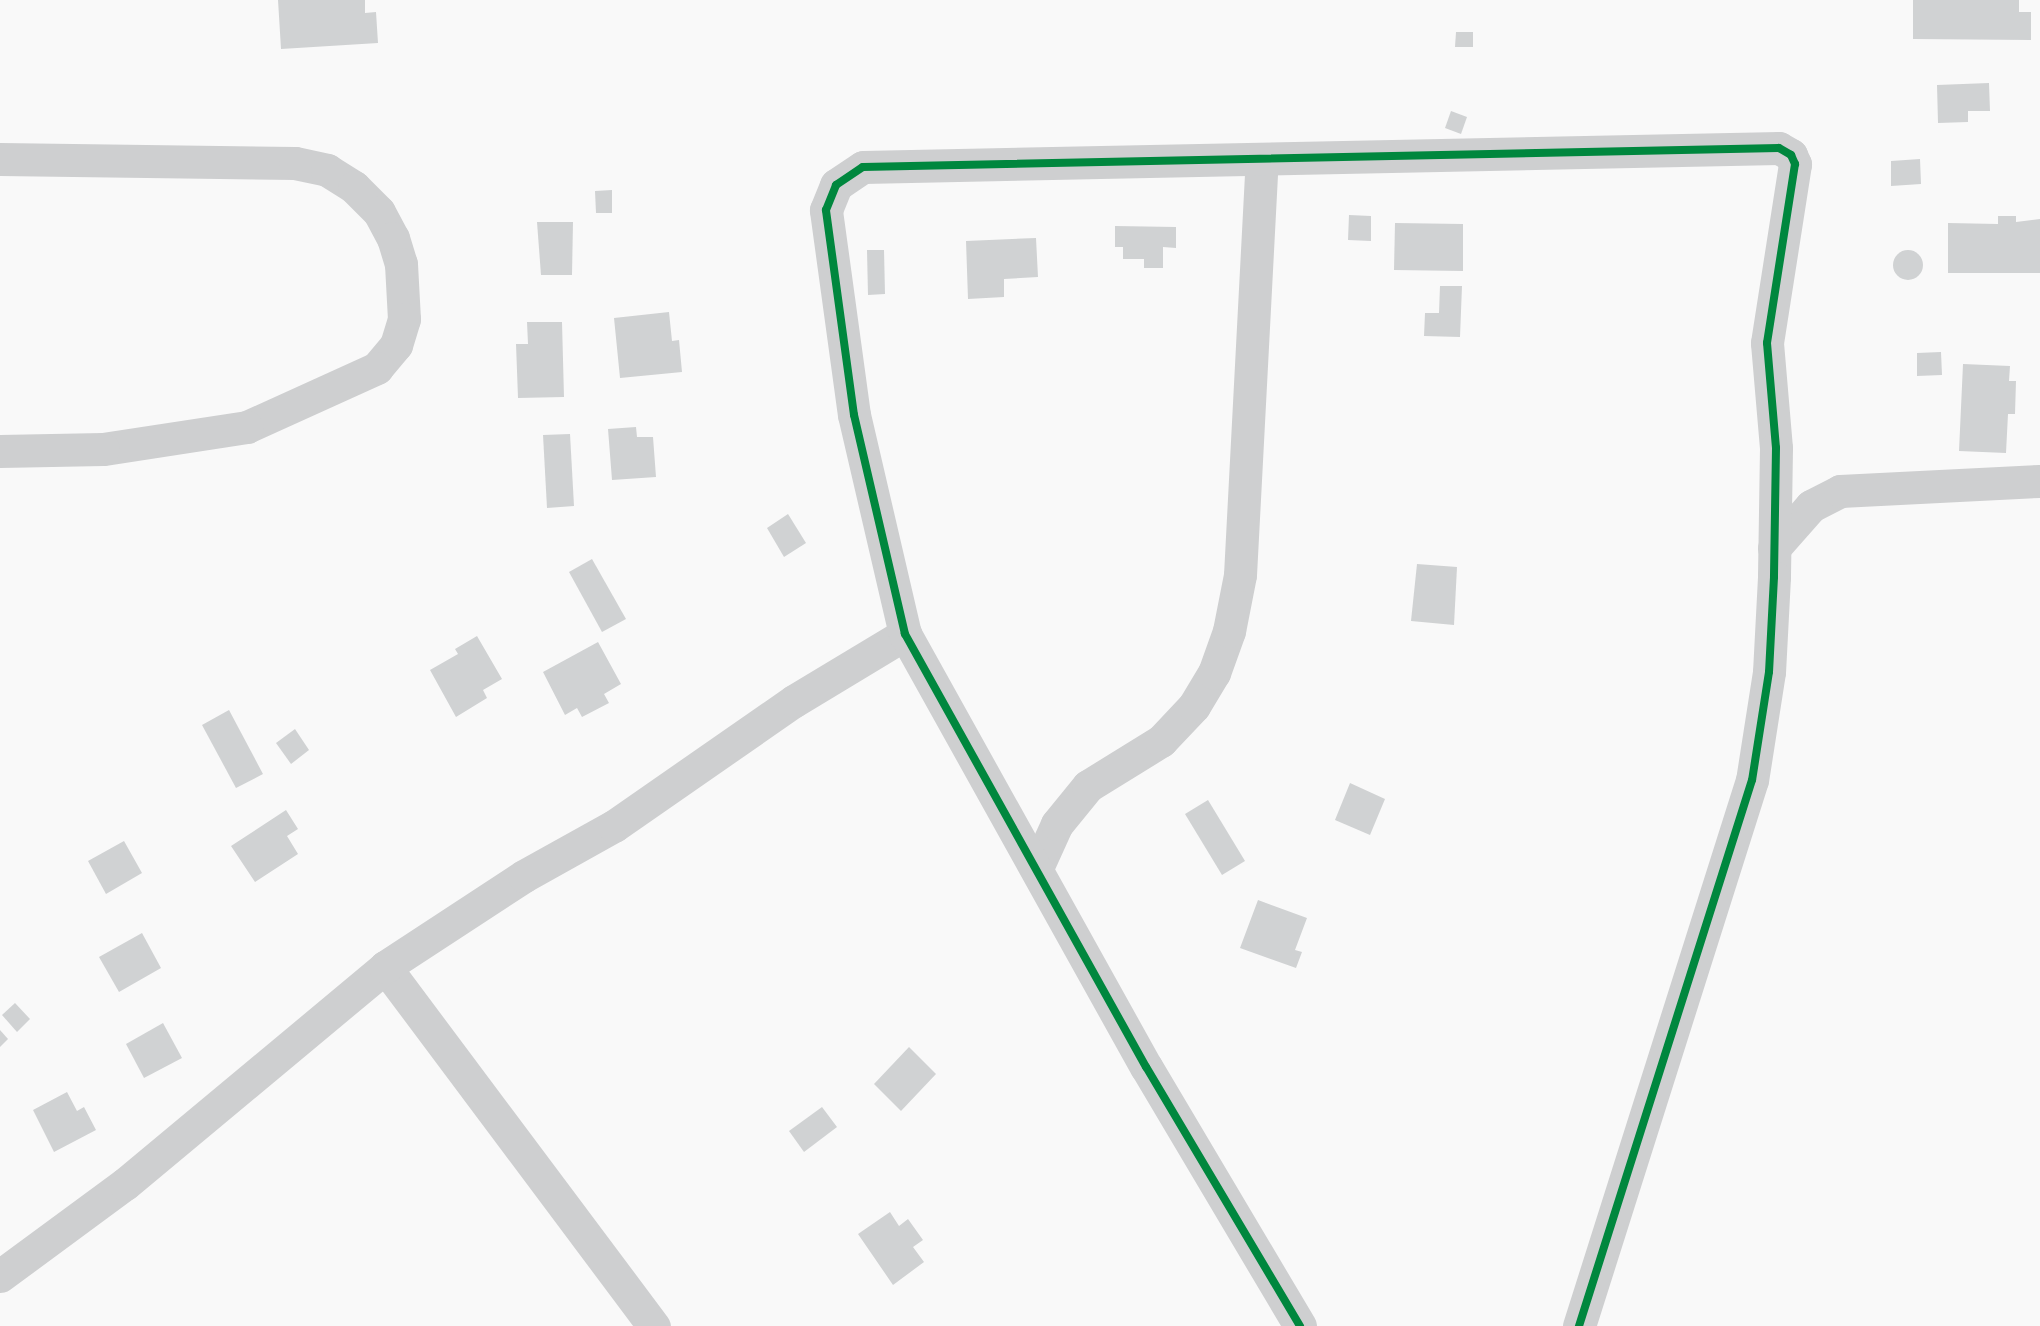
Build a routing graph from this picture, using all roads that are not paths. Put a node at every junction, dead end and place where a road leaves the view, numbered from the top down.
1 (0, 159) edge
2 (1262, 160) junction
3 (0, 451) edge
4 (2040, 481) edge
5 (1774, 548) junction
6 (905, 634) junction
7 (1037, 868) junction
8 (386, 967) junction
9 (0, 1276) edge
10 (654, 1326) edge
11 (1300, 1326) edge
12 (1579, 1326) edge

1 - 3 street
2 - 5 street
2 - 6 street
2 - 7 street
4 - 5 street
5 - 12 street
6 - 7 street
6 - 8 street
7 - 11 street
8 - 9 street
8 - 10 street

